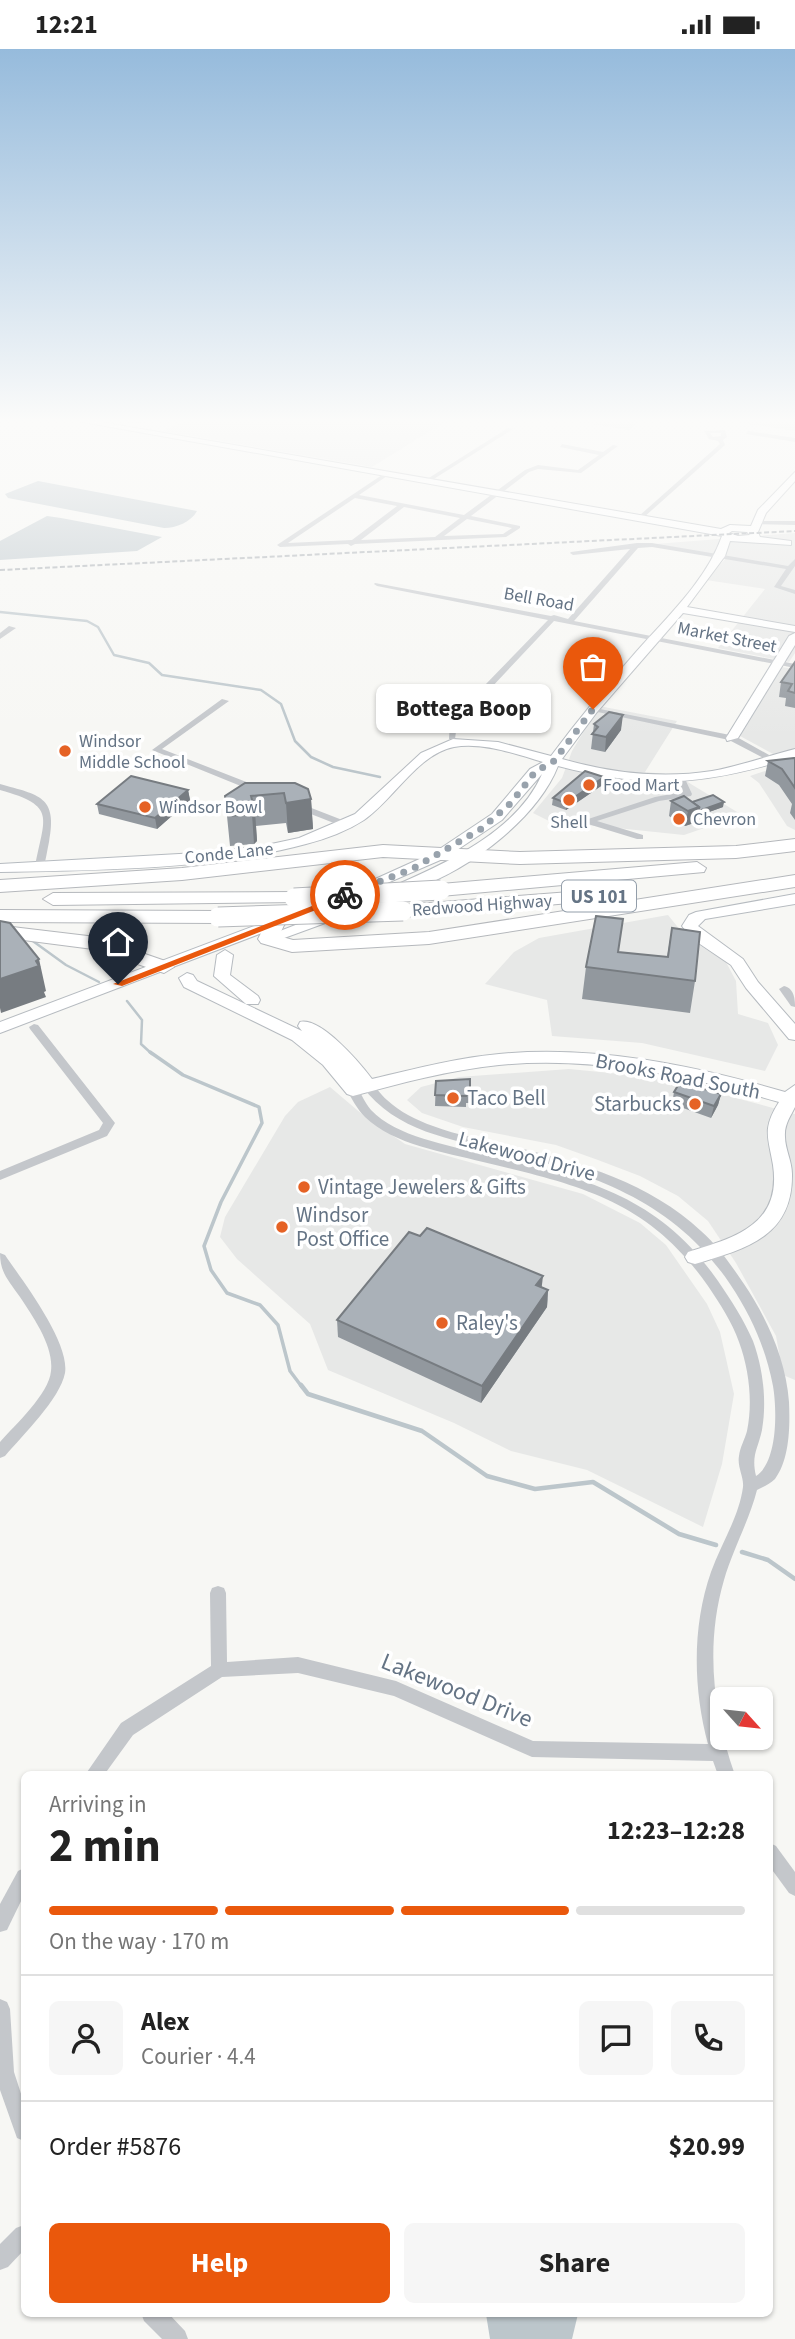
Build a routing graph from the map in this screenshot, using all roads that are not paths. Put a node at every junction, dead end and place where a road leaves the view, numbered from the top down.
1 (310, 525) edge
2 (377, 525) edge
3 (455, 525) edge
4 (507, 525) edge
5 (686, 525) edge
6 (757, 525) edge
7 (785, 525) edge
8 (752, 531) junction
9 (727, 532) junction
10 (434, 540) junction
11 (351, 544) junction
12 (791, 544) edge
13 (637, 545) junction
14 (573, 553) dead end
15 (720, 555) junction
16 (795, 561) edge
17 (789, 568) junction
18 (377, 584) dead end
19 (795, 592) edge
20 (680, 609) junction
21 (554, 617) junction
22 (571, 620) junction
23 (0, 626) edge
24 (12, 628) joint
25 (795, 629) edge
26 (795, 636) edge
27 (0, 637) edge
28 (653, 639) junction
29 (780, 663) junction
30 (795, 666) edge
31 (225, 701) dead end
32 (593, 709) junction
33 (452, 737) junction
34 (732, 738) junction
35 (500, 747) junction
36 (795, 753) edge
37 (427, 754) junction
38 (774, 760) junction
39 (554, 761) junction
40 (657, 781) junction
41 (682, 781) junction
42 (0, 787) edge
43 (267, 794) edge
44 (661, 798) junction
45 (290, 802) edge
46 (588, 821) junction
47 (347, 825) junction
48 (575, 825) dead end
49 (640, 837) dead end
50 (494, 838) junction
51 (795, 845) edge
52 (795, 854) edge
53 (440, 855) junction
54 (465, 857) junction
55 (520, 858) junction
56 (40, 867) junction
57 (0, 868) edge
58 (795, 873) edge
59 (795, 881) edge
60 (0, 886) edge
61 (0, 898) edge
62 (795, 899) edge
63 (0, 916) edge
64 (272, 931) junction
65 (0, 932) edge
66 (225, 955) junction
67 (176, 972) junction
68 (784, 989) dead end
69 (252, 1000) junction
70 (795, 1004) edge
71 (34, 1027) junction
72 (0, 1028) edge
73 (795, 1035) edge
74 (0, 1039) edge
75 (360, 1088) junction
76 (793, 1097) edge
77 (0, 1176) edge
78 (716, 1251) junction
79 (695, 1257) junction
80 (0, 1258) edge
81 (0, 1452) edge
82 (751, 1486) junction
83 (218, 1593) dead end
84 (219, 1670) junction
85 (718, 1753) junction
86 (96, 1771) edge
87 (725, 1771) edge
88 (773, 1856) edge
89 (21, 1883) edge
90 (795, 1887) edge
91 (0, 1923) edge
92 (0, 2009) edge
93 (21, 2122) edge
94 (21, 2239) edge
95 (0, 2259) edge
96 (156, 2317) edge
97 (177, 2339) edge

1 - 11 street
2 - 11 street
3 - 10 street
4 - 10 street
5 - 9 main road
6 - 8 main road
7 - 8 street
8 - 9 main road
8 - 9 main road
8 - 12 main road
8 - 15 main road
9 - 15 main road
10 - 11 street
13 - 14 street
13 - 15 street
13 - 22 street
15 - 17 street
15 - 20 main road
16 - 17 street
17 - 19 street
18 - 21 street, Bell Road
20 - 25 main road
20 - 28 main road
21 - 22 street, Bell Road
21 - 33 street
22 - 28 street, Bell Road
23 - 24 street
24 - 27 street
26 - 29 main road
28 - 29 street, Market Street
28 - 32 main road
29 - 30 street, Market Street
29 - 34 main road
31 - 43 street
32 - 34 street
32 - 39 main road
33 - 35 main road, Conde Lane
33 - 37 main road, Conde Lane
34 - 38 street
35 - 37 main road, Conde Lane
35 - 39 main road, Conde Lane
36 - 38 main road, Conde Lane
37 - 47 main road, Conde Lane
38 - 41 main road, Conde Lane
39 - 40 main road, Conde Lane
39 - 50 main road
39 - 53 main road
40 - 41 main road, Conde Lane
40 - 44 street
41 - 44 street
42 - 56 street
44 - 46 street
45 - 47 street
46 - 48 street
46 - 49 street
47 - 56 main road, Conde Lane
50 - 54 main road
50 - 55 highway
51 - 55 highway
52 - 61 highway, Redwood Highway / US 101, bridge
53 - 54 highway
53 - 60 highway
53 - 64 main road
54 - 55 highway
54 - 64 main road
56 - 57 main road, Conde Lane
58 - 63 highway, Redwood Highway / US 101, bridge
59 - 64 highway
62 - 73 main road
64 - 66 main road
64 - 67 main road
65 - 67 highway
66 - 67 main road
66 - 69 main road
67 - 69 main road, Lakewood Drive
67 - 71 main road
67 - 72 main road
67 - 75 main road, Lakewood Drive
68 - 70 street
69 - 75 main road, Lakewood Drive
71 - 74 main road
71 - 77 street
75 - 76 main road, Brooks Road South
75 - 78 street, Lakewood Drive
75 - 79 street, Lakewood Drive
76 - 78 main road
78 - 79 main road
78 - 82 street, Lakewood Drive
79 - 82 street, Lakewood Drive
80 - 81 street
82 - 85 street, Lakewood Drive
83 - 84 street
84 - 85 street, Lakewood Drive
84 - 86 street, Lakewood Drive
85 - 87 street, Lakewood Drive
88 - 90 street
89 - 91 street
92 - 93 street
94 - 95 street
96 - 97 street

